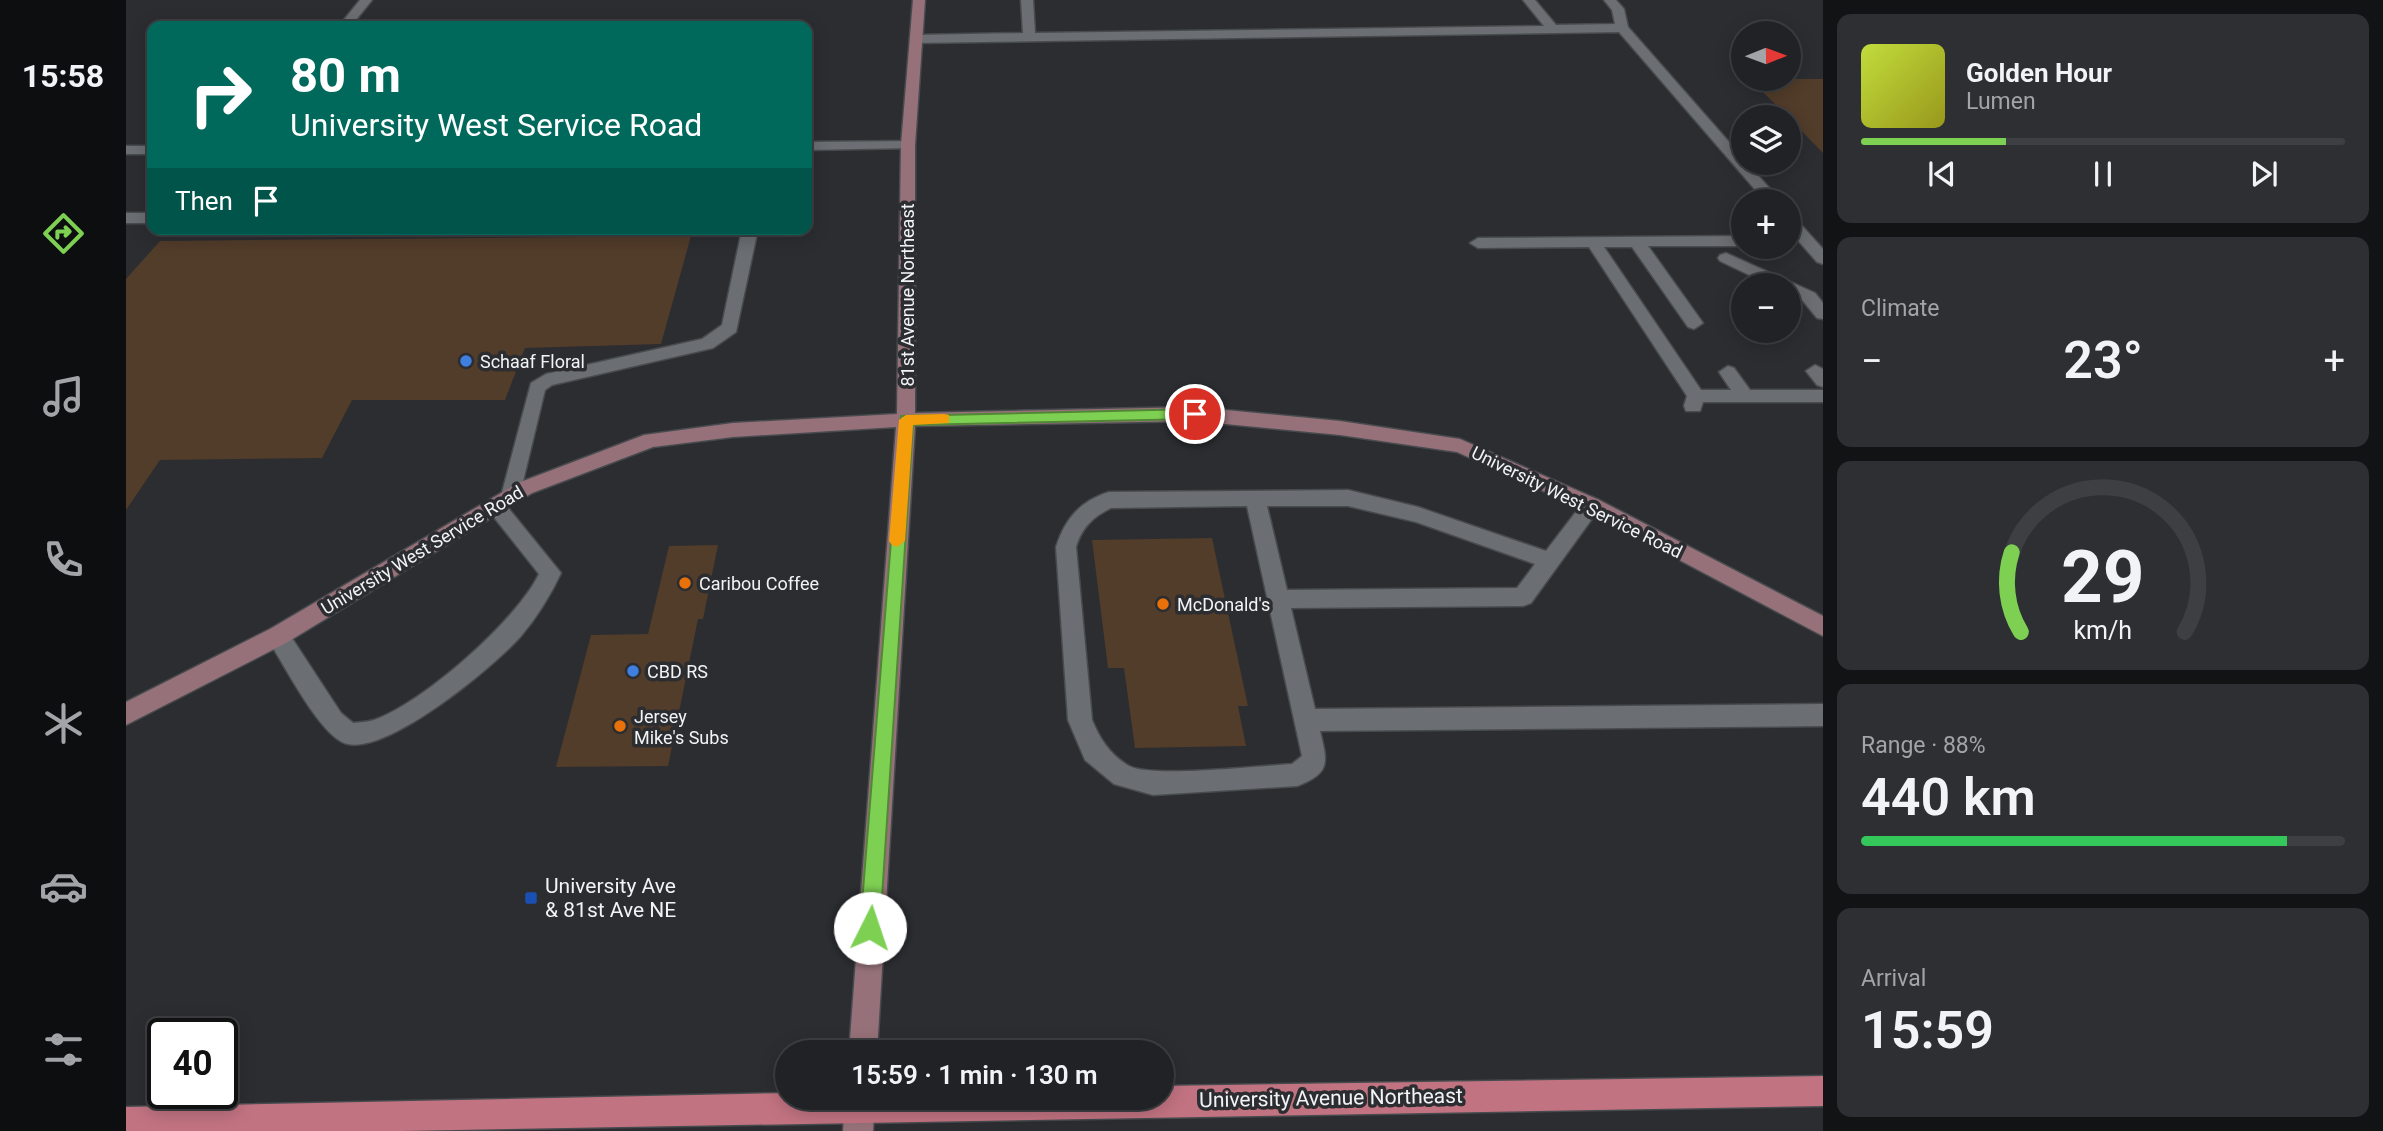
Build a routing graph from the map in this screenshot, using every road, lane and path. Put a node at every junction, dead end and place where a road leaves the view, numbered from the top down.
1 (366, 0) edge
2 (919, 0) edge
3 (1027, 0) edge
4 (1529, 0) edge
5 (1610, 0) edge
6 (349, 21) edge
7 (1622, 28) junction
8 (1553, 29) junction
9 (1029, 37) junction
10 (916, 39) junction
11 (908, 145) junction
12 (812, 146) edge
13 (126, 150) edge
14 (147, 150) edge
15 (1763, 189) edge
16 (126, 218) edge
17 (147, 218) edge
18 (1801, 233) edge
19 (749, 235) edge
20 (1801, 239) edge
21 (1806, 239) junction
22 (1713, 241) junction
23 (1731, 241) edge
24 (1478, 243) dead end
25 (1594, 243) junction
26 (1637, 243) junction
27 (1726, 258) junction
28 (1823, 259) edge
29 (1738, 273) edge
30 (1758, 273) edge
31 (1801, 294) edge
32 (1823, 314) edge
33 (1694, 323) dead end
34 (1728, 372) dead end
35 (1745, 396) junction
36 (1823, 396) edge
37 (906, 420) junction
38 (1255, 499) junction
39 (502, 502) junction
40 (1592, 505) junction
41 (1550, 561) junction
42 (1279, 599) junction
43 (1823, 627) edge
44 (278, 636) junction
45 (126, 714) edge
46 (1823, 715) edge
47 (1307, 720) junction
48 (864, 1040) edge
49 (1823, 1091) edge
50 (859, 1111) edge
51 (126, 1122) edge

1 - 6 street
2 - 10 street, 81st Avenue Northeast
3 - 9 street
4 - 8 street
5 - 7 street
7 - 8 street
7 - 15 street
8 - 9 street
9 - 10 street
10 - 11 street, 81st Avenue Northeast
11 - 12 street
11 - 37 street, 81st Avenue Northeast
13 - 14 street
16 - 17 street
18 - 21 street
19 - 39 street
20 - 21 street
21 - 28 street
22 - 23 street
22 - 26 street
22 - 27 street
24 - 25 street
25 - 26 street
25 - 35 street
26 - 33 street
27 - 29 street
27 - 30 street
31 - 32 street
34 - 35 street
35 - 36 street
37 - 39 street, University West Service Road
37 - 40 street, University West Service Road
37 - 48 street, 81st Avenue Northeast
38 - 41 street
38 - 42 street
38 - 47 street
39 - 44 street, University West Service Road
39 - 44 street
40 - 41 street
40 - 43 street, University West Service Road
41 - 42 street
42 - 47 street
44 - 45 street, University West Service Road
46 - 47 street
49 - 50 main road, University Avenue Northeast
50 - 51 main road, University Avenue Northeast

